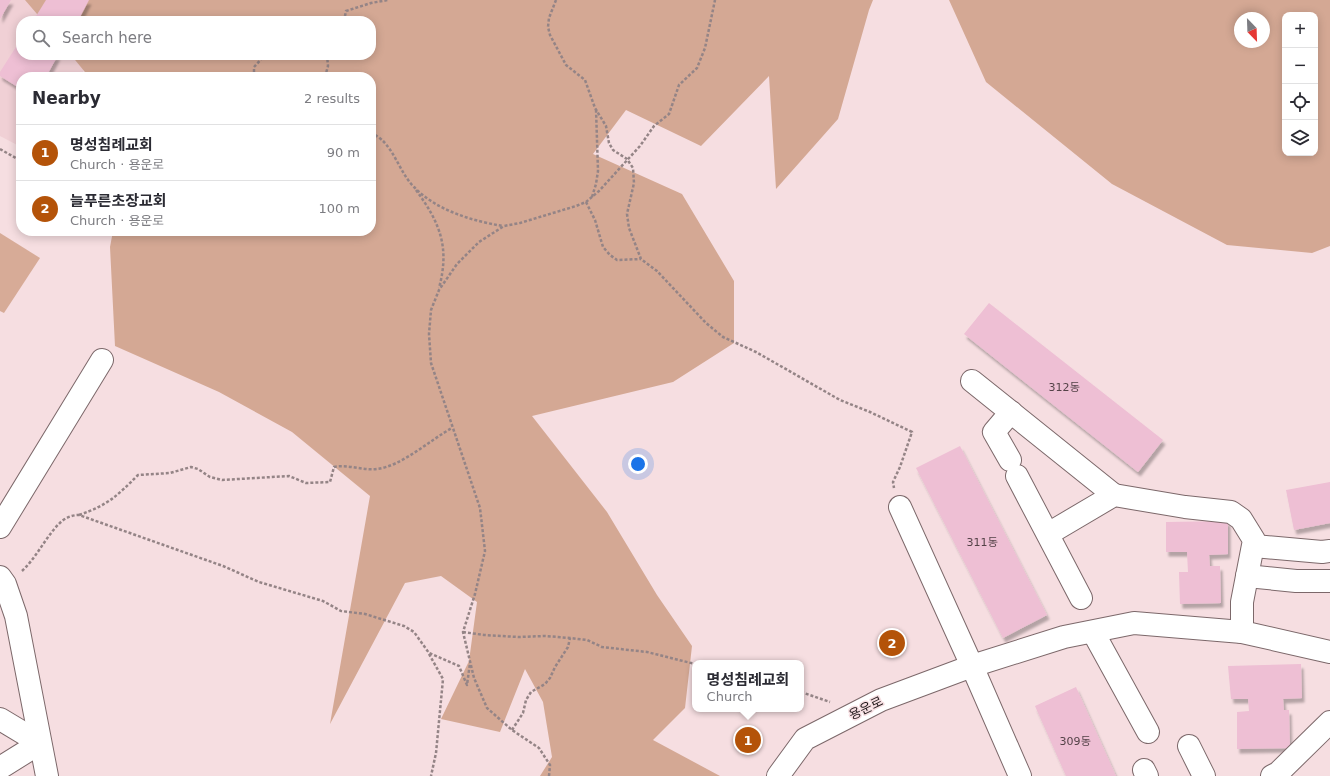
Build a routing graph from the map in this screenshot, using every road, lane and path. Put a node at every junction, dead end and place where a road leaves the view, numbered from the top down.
1 (388, 0) edge
2 (556, 0) edge
3 (715, 0) edge
4 (345, 16) edge
5 (261, 60) edge
6 (327, 60) edge
7 (254, 72) edge
8 (326, 72) edge
9 (595, 108) junction
10 (376, 136) edge
11 (0, 149) edge
12 (16, 158) edge
13 (627, 159) junction
14 (414, 188) junction
15 (592, 197) junction
16 (586, 202) junction
17 (504, 226) junction
18 (641, 258) junction
19 (439, 290) junction
20 (102, 360) dead end
21 (972, 381) dead end
22 (1011, 412) junction
23 (452, 428) junction
24 (1114, 495) junction
25 (900, 507) joint
26 (79, 514) junction
27 (0, 527) edge
28 (1048, 534) junction
29 (1254, 546) junction
30 (1330, 551) edge
31 (1248, 576) junction
32 (3, 581) edge
33 (1330, 581) edge
34 (1081, 598) dead end
35 (463, 632) junction
36 (1093, 632) junction
37 (1242, 632) junction
38 (570, 638) junction
39 (1330, 652) edge
40 (429, 653) junction
41 (470, 660) junction
42 (692, 663) edge
43 (972, 666) junction
44 (0, 720) edge
45 (1330, 722) edge
46 (512, 730) junction
47 (1148, 732) dead end
48 (40, 744) junction
49 (1189, 746) dead end
50 (0, 768) edge
51 (47, 776) edge
52 (431, 776) edge
53 (549, 776) edge
54 (778, 776) edge
55 (1020, 776) edge
56 (1204, 776) edge
57 (1272, 776) edge

1 - 4 path
2 - 9 path
3 - 13 path
5 - 7 path
6 - 8 path
9 - 13 path
9 - 15 path
10 - 14 path
11 - 12 path
13 - 15 path
13 - 18 path
14 - 17 path
14 - 19 path
15 - 16 path
16 - 17 path
16 - 18 path
17 - 19 path
18 - 25 path
19 - 23 path
20 - 27 street
21 - 22 street
22 - 24 street
22 - 28 street
23 - 26 path
23 - 35 path
24 - 28 street
24 - 29 street
25 - 43 street
26 - 32 path
26 - 40 path
28 - 34 street
29 - 30 street
29 - 31 street
31 - 33 street
31 - 37 street
32 - 48 street
35 - 38 path
35 - 41 path
36 - 37 street, 용운로
36 - 43 street, 용운로
36 - 47 street
37 - 39 street, 용운로
38 - 42 path
38 - 46 path
40 - 41 path
40 - 52 path
41 - 46 path
43 - 54 street, 용운로
43 - 55 street
44 - 48 street
45 - 57 street
46 - 53 path
48 - 50 street
48 - 51 street
49 - 56 street

